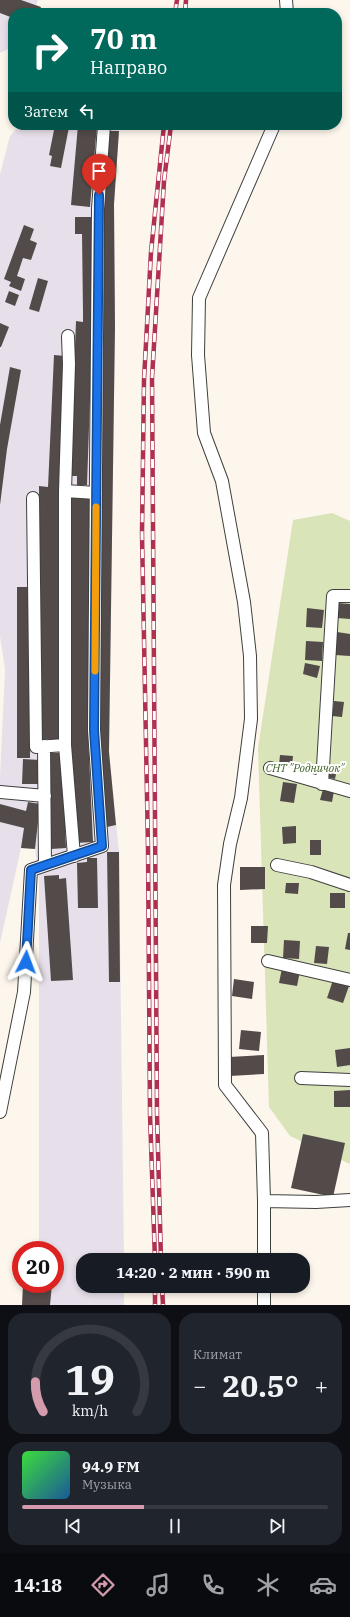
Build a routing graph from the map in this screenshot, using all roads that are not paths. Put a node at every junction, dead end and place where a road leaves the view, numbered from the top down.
1 (104, 130) edge
2 (272, 130) edge
3 (68, 336) dead end
4 (65, 491) junction
5 (96, 493) junction
6 (33, 498) dead end
7 (350, 596) edge
8 (65, 745) junction
9 (44, 746) junction
10 (270, 768) dead end
11 (322, 784) junction
12 (350, 791) edge
13 (0, 792) edge
14 (45, 796) junction
15 (74, 856) junction
16 (45, 865) junction
17 (277, 865) dead end
18 (350, 885) edge
19 (268, 961) dead end
20 (350, 980) edge
21 (301, 1078) dead end
22 (350, 1080) edge
23 (0, 1112) edge
24 (350, 1200) edge
25 (264, 1201) junction
26 (264, 1253) edge
27 (264, 1293) edge
28 (264, 1305) edge

1 - 5 street
2 - 25 street
3 - 4 street
4 - 5 street
4 - 8 street
5 - 15 street
6 - 9 street
7 - 11 street
8 - 9 street
8 - 15 street
9 - 14 street
10 - 11 street
11 - 12 street
13 - 14 street
14 - 16 street
15 - 16 street
16 - 23 street
17 - 18 street
19 - 20 street
21 - 22 street
24 - 25 street
25 - 26 street
27 - 28 street

